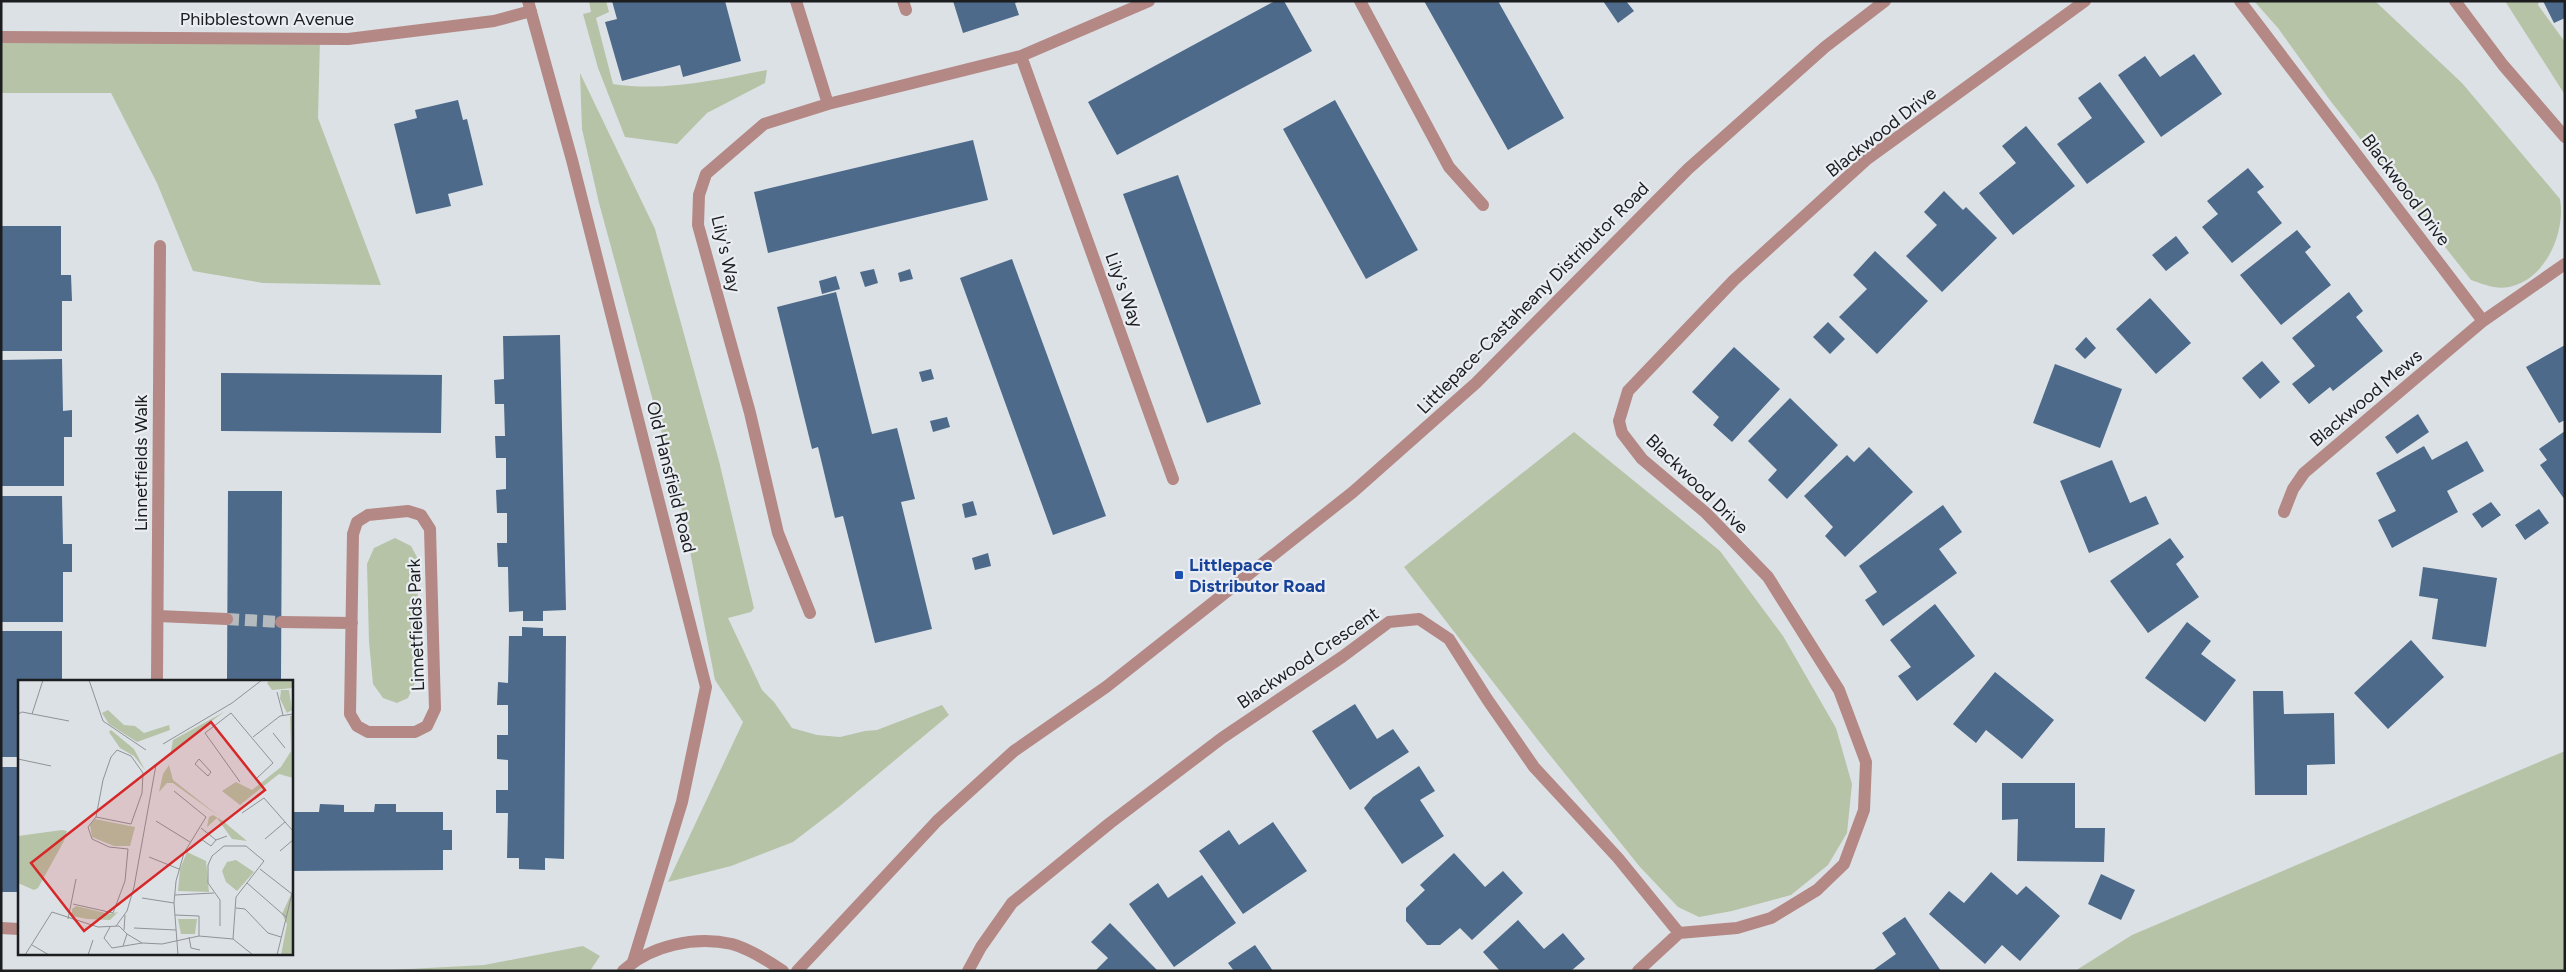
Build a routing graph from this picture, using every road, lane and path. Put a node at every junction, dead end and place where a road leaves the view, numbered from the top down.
1 (796, 1) edge
2 (1148, 1) edge
3 (1360, 1) edge
4 (1885, 1) edge
5 (2084, 1) edge
6 (2240, 1) edge
7 (2455, 1) edge
8 (530, 6) edge
9 (1, 37) edge
10 (1021, 56) junction
11 (828, 104) junction
12 (2565, 137) edge
13 (1483, 204) dead end
14 (160, 246) dead end
15 (2565, 264) edge
16 (2484, 321) junction
17 (1173, 479) dead end
18 (2284, 512) dead end
19 (810, 613) dead end
20 (158, 616) junction
21 (227, 619) tunnel mouth
22 (281, 622) tunnel mouth
23 (352, 623) junction
24 (157, 680) edge
25 (1, 928) edge
26 (18, 928) edge
27 (1679, 933) junction
28 (628, 966) edge
29 (783, 971) edge
30 (797, 971) edge
31 (968, 971) edge
32 (1638, 971) edge

1 - 11 street
2 - 10 street, Lily's Way
3 - 13 street
4 - 30 street, Littlepace-Castaheany Distributor Road
5 - 27 street, Blackwood Drive
6 - 16 street, Blackwood Drive
7 - 12 street
8 - 9 street, Phibblestown Avenue
8 - 28 street, Old Hansfield Road
10 - 11 street, Lily's Way
10 - 17 street, Lily's Way
11 - 19 street, Lily's Way
14 - 20 street, Linnetfields Walk
15 - 16 street
16 - 18 street, Blackwood Mews
20 - 21 street
20 - 24 street, Linnetfields Walk
22 - 23 street
23 - 23 street, Linnetfields Park
25 - 26 street
27 - 31 street, Blackwood Crescent
27 - 32 street
28 - 29 street

